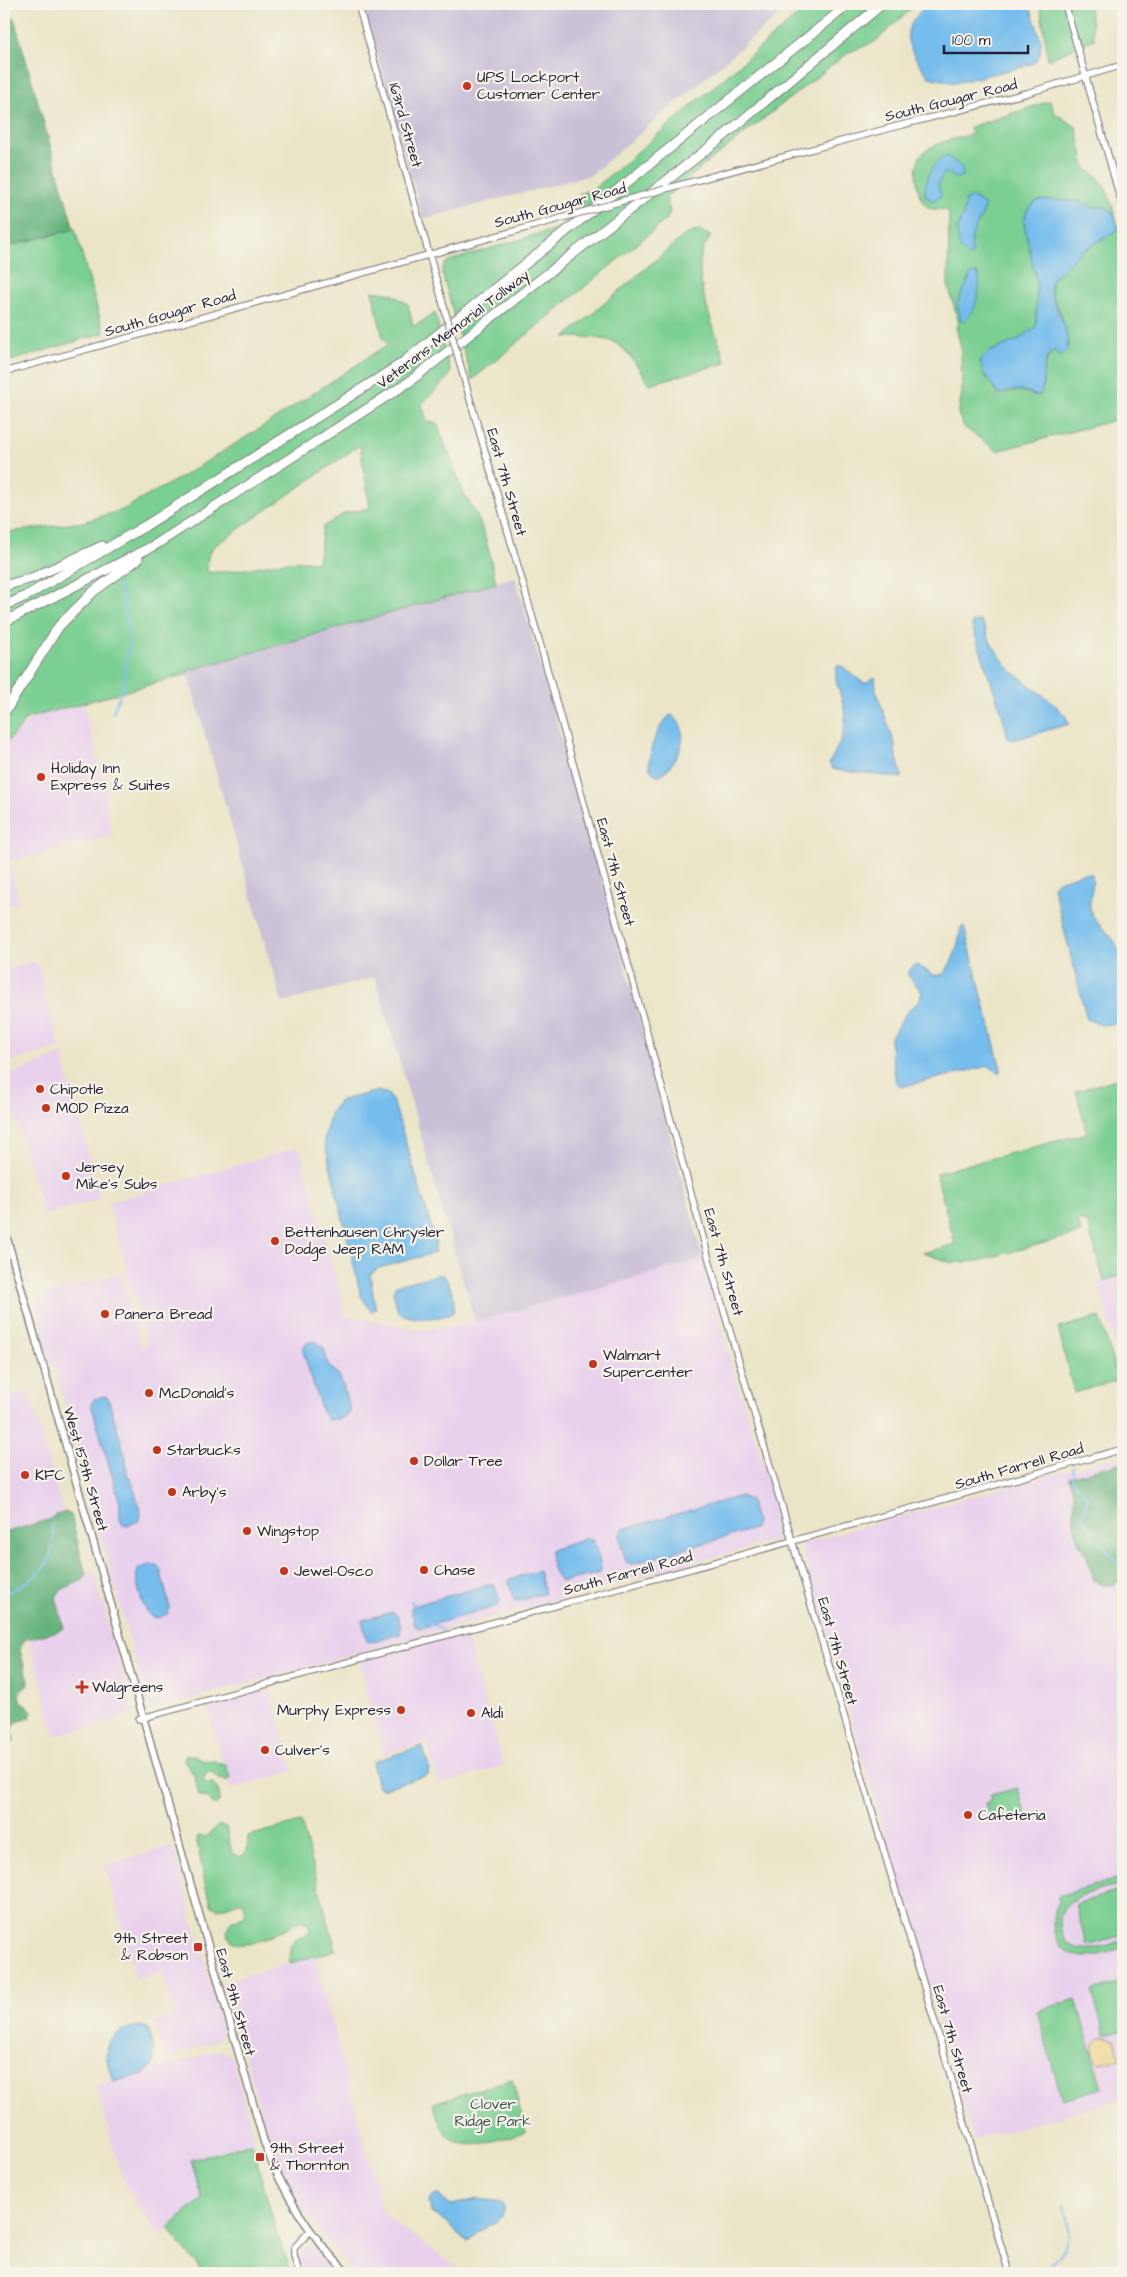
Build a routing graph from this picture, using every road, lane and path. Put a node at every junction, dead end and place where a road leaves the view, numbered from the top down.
1 (358, 4) edge
2 (849, 4) edge
3 (882, 4) edge
4 (1065, 4) edge
5 (1123, 65) edge
6 (1085, 75) junction
7 (1123, 208) edge
8 (428, 254) junction
9 (4, 372) edge
10 (145, 526) junction
11 (166, 539) junction
12 (4, 586) edge
13 (4, 606) edge
14 (4, 622) edge
15 (4, 713) edge
16 (4, 1204) edge
17 (4, 1213) edge
18 (4, 1228) edge
19 (1123, 1449) edge
20 (793, 1542) junction
21 (141, 1718) junction
22 (310, 2231) junction
23 (299, 2273) edge
24 (347, 2273) edge
25 (1009, 2273) edge

1 - 8 street, 163rd Street
2 - 10 highway, Veterans Memorial Tollway
3 - 11 highway, Veterans Memorial Tollway
4 - 6 street
5 - 6 street, South Gougar Road
6 - 7 street
6 - 8 street, South Gougar Road, bridge
8 - 9 street, South Gougar Road
8 - 20 street, East 7th Street, bridge
10 - 12 highway
10 - 13 highway, Veterans Memorial Tollway
11 - 14 highway, Veterans Memorial Tollway
11 - 15 highway
16 - 17 main road
18 - 21 main road, West 159th Street
19 - 20 street, South Farrell Road
20 - 21 street, South Farrell Road
20 - 25 street, East 7th Street
21 - 22 main road, East 9th Street
22 - 23 street
22 - 24 main road, East 9th Street

